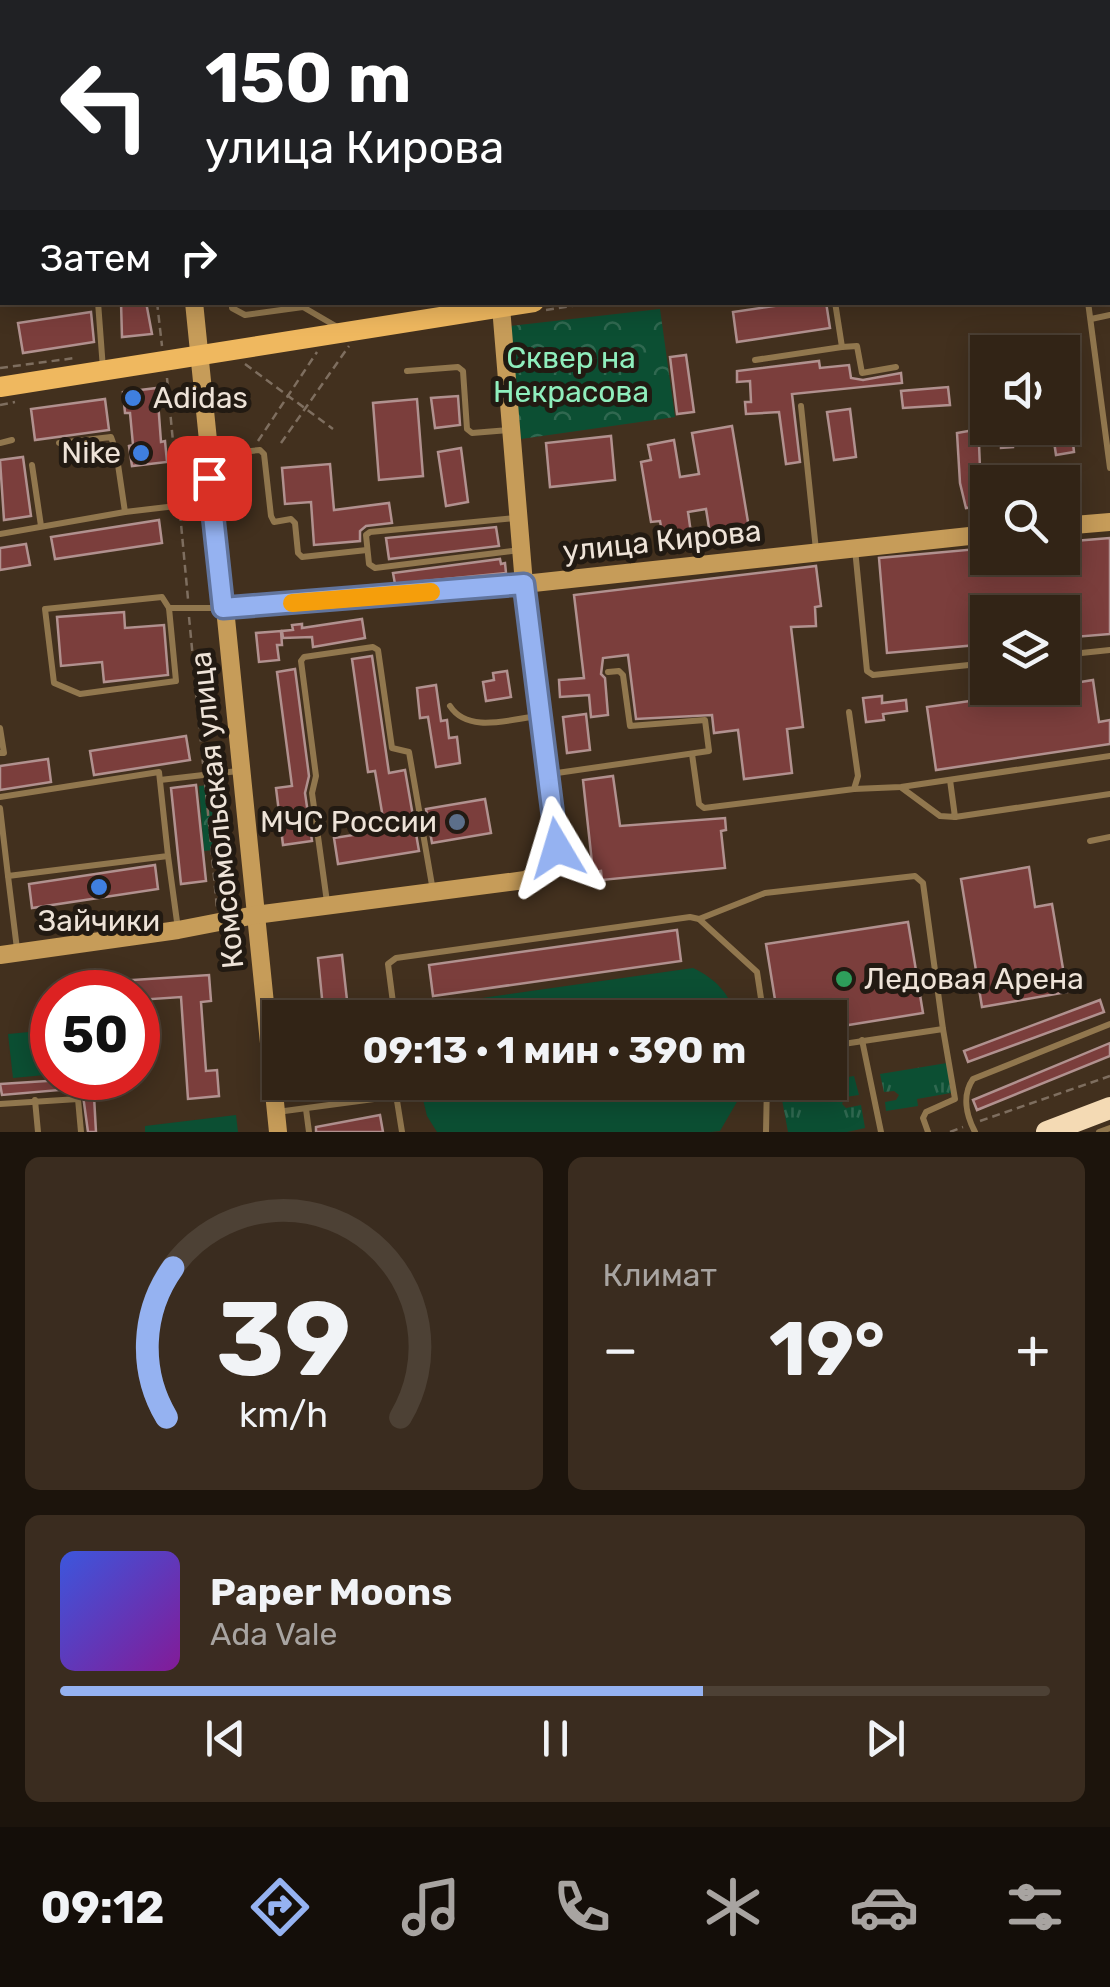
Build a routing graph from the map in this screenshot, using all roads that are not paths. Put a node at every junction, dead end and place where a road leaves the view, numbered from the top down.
1 (98, 305) edge
2 (194, 305) edge
3 (232, 305) edge
4 (501, 305) edge
5 (835, 305) edge
6 (1088, 305) edge
7 (537, 307) edge
8 (1110, 315) edge
9 (1090, 318) junction
10 (348, 336) junction
11 (842, 346) junction
12 (198, 355) junction
13 (755, 360) dead end
14 (896, 367) dead end
15 (103, 370) junction
16 (407, 371) dead end
17 (0, 387) edge
18 (801, 406) dead end
19 (511, 430) junction
20 (12, 440) dead end
21 (0, 442) edge
22 (58, 443) dead end
23 (207, 456) junction
24 (32, 465) dead end
25 (1110, 468) edge
26 (212, 501) junction
27 (125, 512) junction
28 (518, 518) junction
29 (1110, 522) edge
30 (1080, 524) edge
31 (41, 526) junction
32 (0, 534) edge
33 (970, 536) edge
34 (855, 548) junction
35 (367, 550) junction
36 (521, 550) junction
37 (816, 552) junction
38 (524, 584) junction
39 (169, 608) junction
40 (223, 608) junction
41 (1110, 650) edge
42 (1080, 652) edge
43 (970, 664) edge
44 (608, 672) dead end
45 (450, 706) dead end
46 (849, 712) dead end
47 (541, 716) junction
48 (0, 728) edge
49 (0, 754) edge
50 (692, 754) junction
51 (1110, 756) edge
52 (241, 771) junction
53 (549, 774) junction
54 (160, 780) junction
55 (950, 780) junction
56 (901, 787) junction
57 (854, 789) junction
58 (1110, 794) edge
59 (0, 797) edge
60 (0, 808) edge
61 (954, 817) junction
62 (1110, 837) edge
63 (1090, 841) dead end
64 (168, 856) junction
65 (8, 876) junction
66 (433, 892) junction
67 (327, 907) junction
68 (255, 916) junction
69 (699, 919) junction
70 (178, 930) junction
71 (9, 954) edge
72 (393, 1000) edge
73 (761, 1000) edge
74 (1110, 1024) edge
75 (943, 1029) junction
76 (862, 1040) junction
77 (847, 1043) edge
78 (35, 1100) joint
79 (78, 1100) edge
80 (367, 1100) edge
81 (397, 1100) edge
82 (767, 1100) edge
83 (0, 1104) edge
84 (1110, 1108) edge
85 (306, 1109) junction
86 (276, 1112) junction
87 (973, 1128) edge
88 (1110, 1128) edge
89 (38, 1132) edge
90 (81, 1132) edge
91 (278, 1132) edge
92 (309, 1132) edge
93 (402, 1132) edge
94 (766, 1132) edge
95 (881, 1132) edge
96 (928, 1132) edge
97 (1047, 1132) edge
98 (1099, 1132) edge

1 - 15 lane
2 - 12 main road, Комсомольская улица
3 - 10 lane
4 - 7 main road
4 - 10 main road
4 - 19 main road
5 - 11 lane
6 - 9 lane
8 - 9 lane
9 - 25 lane
10 - 12 main road
11 - 13 lane
11 - 14 lane
12 - 15 main road
12 - 23 main road, Комсомольская улица
15 - 17 main road
16 - 19 lane
18 - 37 lane
19 - 28 main road
20 - 21 lane
22 - 27 lane
23 - 26 main road, Комсомольская улица
23 - 35 lane
24 - 31 lane
26 - 27 lane
26 - 40 main road, Комсомольская улица
27 - 31 lane
28 - 35 lane
28 - 36 main road
29 - 30 main road
31 - 32 lane
33 - 34 main road, улица Кирова
34 - 37 main road, улица Кирова
34 - 43 lane
35 - 36 lane
36 - 38 main road
37 - 38 main road, улица Кирова
38 - 40 street, улица Кирова
38 - 47 main road
39 - 39 lane
39 - 40 lane
40 - 52 main road, Комсомольская улица
41 - 42 lane
44 - 50 lane
45 - 47 lane
46 - 57 lane
47 - 53 main road
48 - 49 lane
50 - 53 lane
50 - 57 lane
51 - 55 lane
52 - 54 lane
52 - 68 main road, Комсомольская улица
53 - 66 main road
54 - 59 lane
54 - 64 lane
55 - 56 lane
55 - 61 lane
56 - 57 lane
56 - 61 lane
58 - 61 lane
60 - 65 lane
62 - 63 lane
64 - 65 lane
64 - 70 lane
65 - 71 lane
66 - 67 main road
66 - 67 lane
67 - 68 main road
68 - 70 main road
68 - 86 main road, Комсомольская улица
69 - 72 lane
69 - 73 lane
69 - 75 lane
70 - 71 main road
74 - 87 lane
75 - 76 lane
75 - 96 lane
76 - 77 lane
76 - 95 lane
78 - 83 lane
78 - 89 lane
79 - 90 lane
80 - 85 lane
81 - 93 lane
82 - 94 lane
84 - 97 highway
85 - 86 lane
85 - 92 lane
86 - 91 main road, Комсомольская улица
88 - 98 lane

